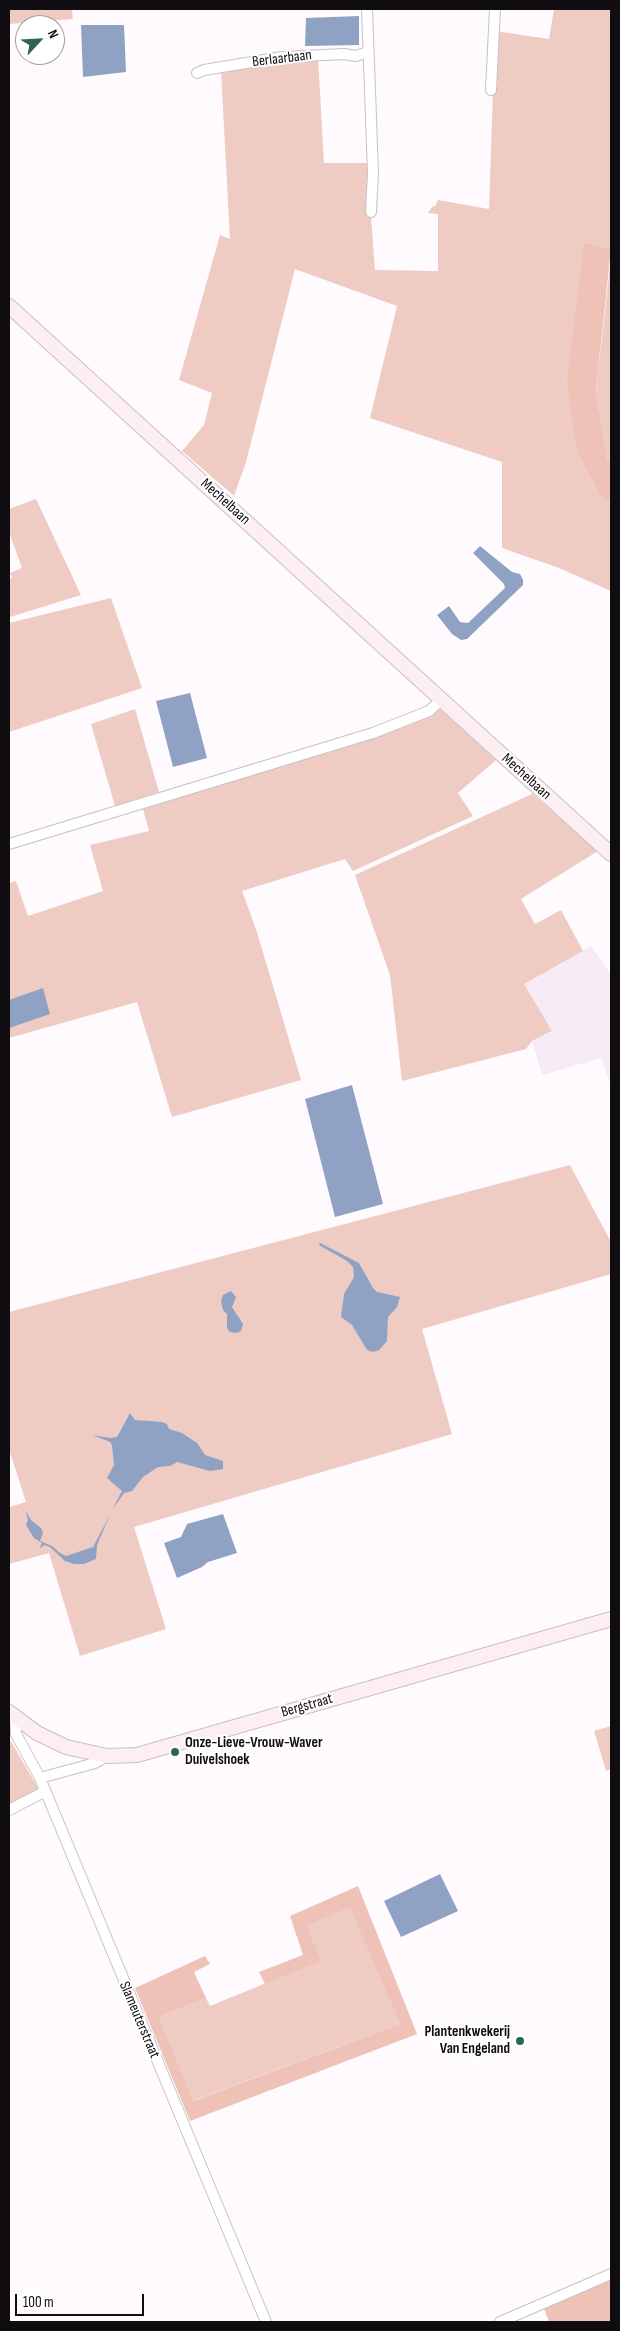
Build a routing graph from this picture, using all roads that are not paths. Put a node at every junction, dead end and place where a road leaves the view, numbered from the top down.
1 (366, 9) edge
2 (495, 9) edge
3 (368, 52) junction
4 (197, 74) dead end
5 (491, 90) dead end
6 (371, 212) dead end
7 (9, 306) edge
8 (441, 700) junction
9 (9, 844) edge
10 (611, 854) edge
11 (611, 1619) edge
12 (12, 1715) edge
13 (107, 1756) junction
14 (40, 1778) junction
15 (44, 1792) junction
16 (9, 1810) edge
17 (611, 2274) edge
18 (266, 2322) edge
19 (500, 2322) edge

1 - 3 street
2 - 5 street
3 - 4 street, Berlaarbaan
3 - 6 street
7 - 8 street, Mechelbaan
8 - 9 street
8 - 10 street, Mechelbaan
11 - 13 street, Bergstraat
12 - 13 street, Bergstraat
12 - 14 street, Slameuterstraat
13 - 14 street
14 - 15 street, Slameuterstraat
15 - 16 street
15 - 18 street, Slameuterstraat
17 - 19 street

